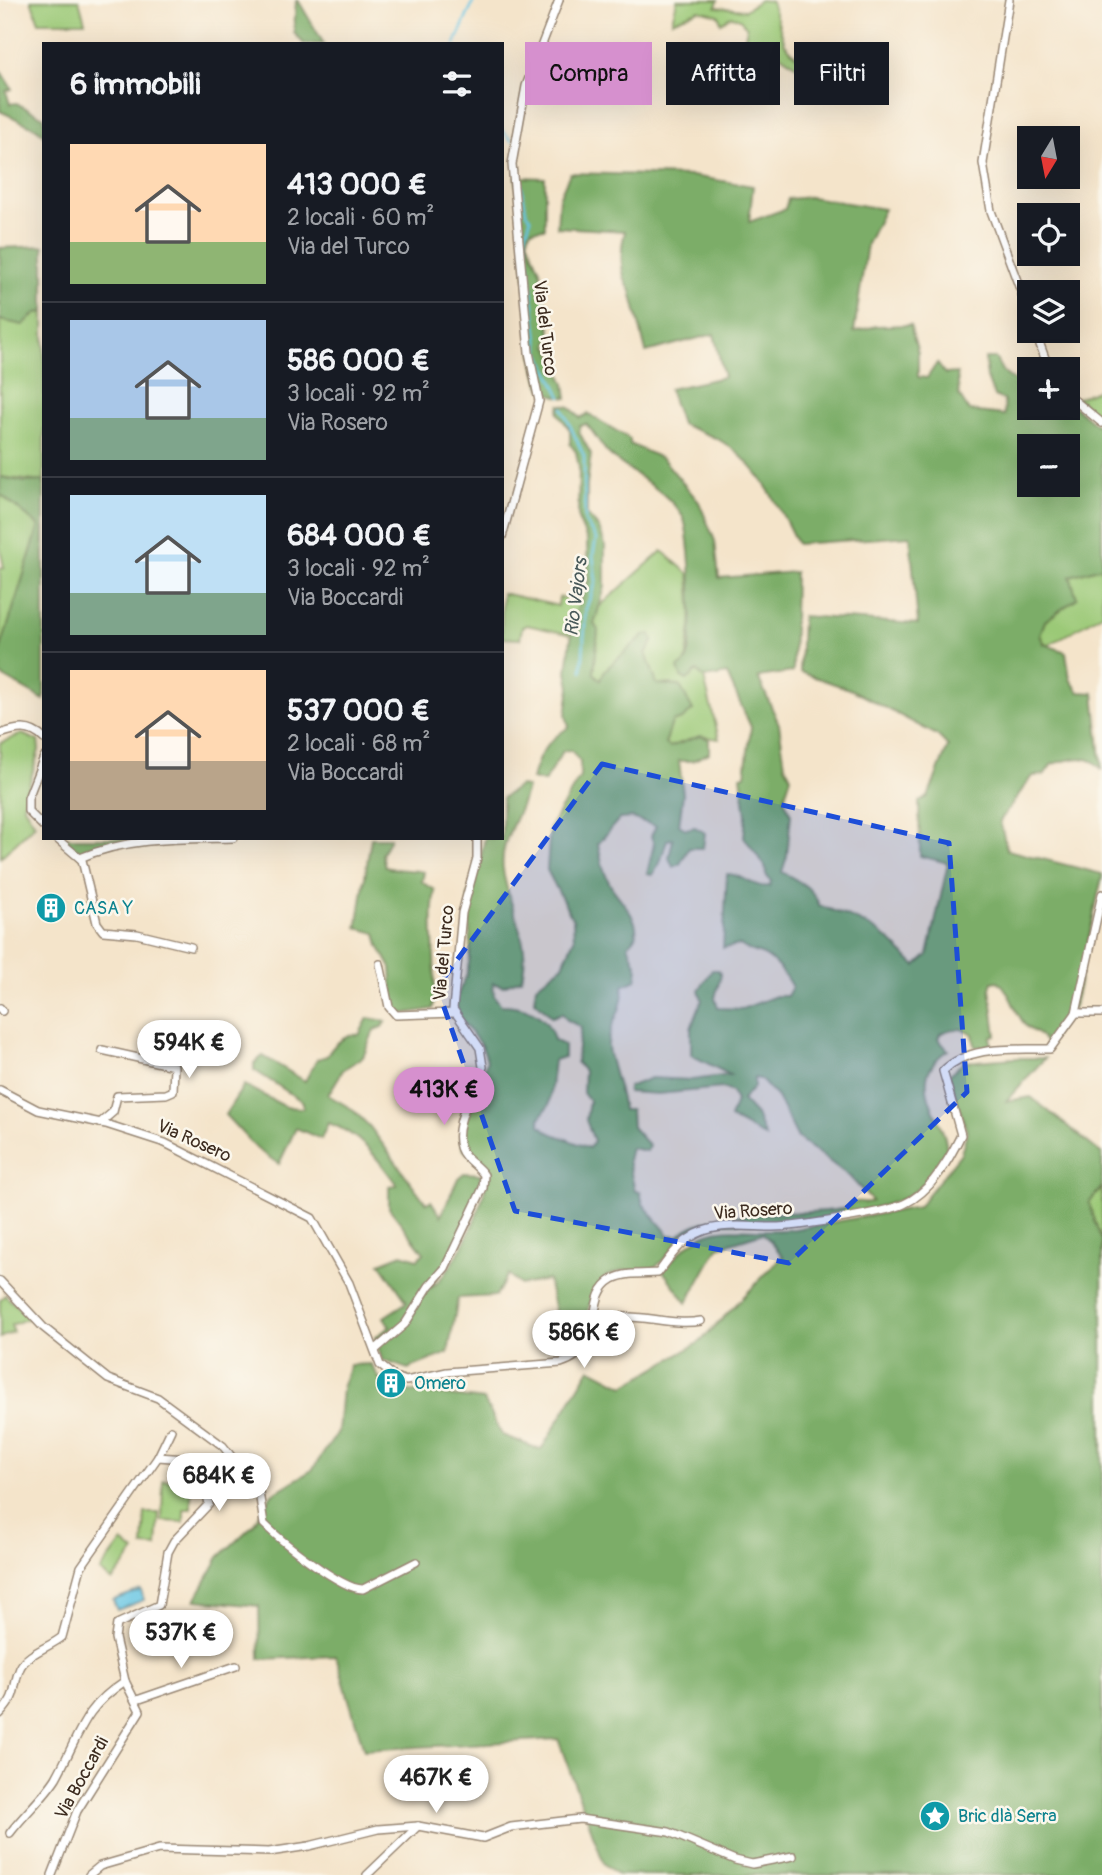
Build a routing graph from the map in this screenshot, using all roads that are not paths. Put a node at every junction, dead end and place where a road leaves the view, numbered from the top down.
1 (559, 0) edge
2 (1009, 0) edge
3 (1017, 281) edge
4 (1080, 406) edge
5 (1102, 423) edge
6 (504, 530) edge
7 (0, 734) edge
8 (42, 737) edge
9 (42, 762) edge
10 (42, 826) edge
11 (59, 840) edge
12 (148, 840) edge
13 (477, 840) edge
14 (80, 858) junction
15 (1102, 894) edge
16 (191, 947) dead end
17 (380, 964) dead end
18 (455, 1013) junction
19 (1076, 1013) junction
20 (1102, 1013) edge
21 (102, 1051) dead end
22 (0, 1090) edge
23 (100, 1123) junction
24 (0, 1281) edge
25 (3, 1290) edge
26 (701, 1321) dead end
27 (375, 1350) junction
28 (583, 1350) junction
29 (180, 1413) junction
30 (176, 1421) dead end
31 (171, 1430) dead end
32 (158, 1457) junction
33 (416, 1562) dead end
34 (236, 1666) dead end
35 (125, 1681) junction
36 (137, 1700) junction
37 (0, 1714) edge
38 (418, 1826) junction
39 (10, 1833) dead end
40 (793, 1856) dead end
41 (52, 1875) edge
42 (89, 1875) edge
43 (367, 1875) edge

1 - 6 street, Via del Turco
2 - 3 street
4 - 5 street
7 - 8 street
9 - 10 street
11 - 14 street
12 - 14 street
13 - 18 street, Via del Turco
14 - 16 street
15 - 19 street
17 - 18 street
18 - 27 street, Via del Turco
19 - 20 street
19 - 28 street, Via Rosero
21 - 23 street
22 - 23 street, Via Rosero
23 - 27 street, Via Rosero
24 - 25 street
25 - 29 street
26 - 28 street
27 - 28 street, Via Rosero
29 - 30 street
29 - 33 street
31 - 32 street
32 - 35 street
32 - 37 street
34 - 36 street
35 - 36 street
35 - 39 street
36 - 41 street, Via Boccardi
38 - 40 street
38 - 42 street
38 - 43 street

